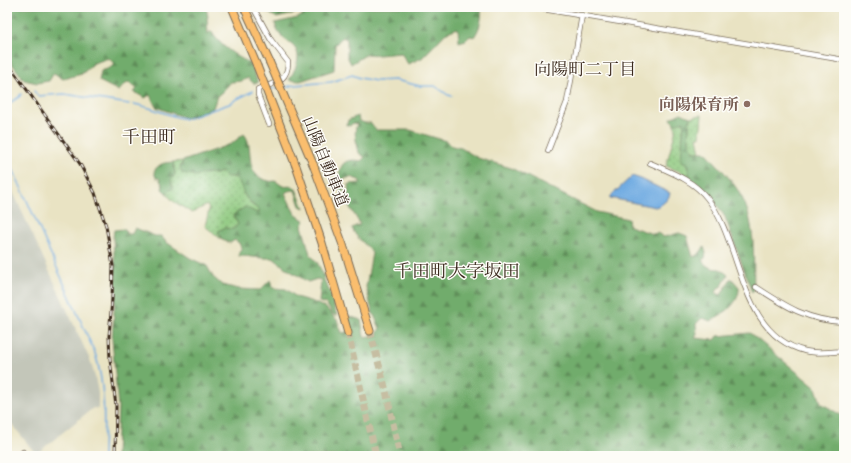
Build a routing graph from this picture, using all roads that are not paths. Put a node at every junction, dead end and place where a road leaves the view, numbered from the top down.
1 (232, 7) edge
2 (244, 7) edge
3 (253, 7) edge
4 (537, 8) edge
5 (582, 15) junction
6 (844, 60) edge
7 (269, 124) dead end
8 (548, 151) dead end
9 (650, 163) dead end
10 (756, 287) dead end
11 (844, 322) edge
12 (370, 331) tunnel mouth
13 (348, 333) tunnel mouth
14 (844, 351) edge

1 - 13 highway, 山陽自動車道, bridge
2 - 12 highway, 山陽自動車道, bridge
3 - 7 street
4 - 5 street
5 - 6 street
5 - 8 street
9 - 14 street
10 - 11 street

